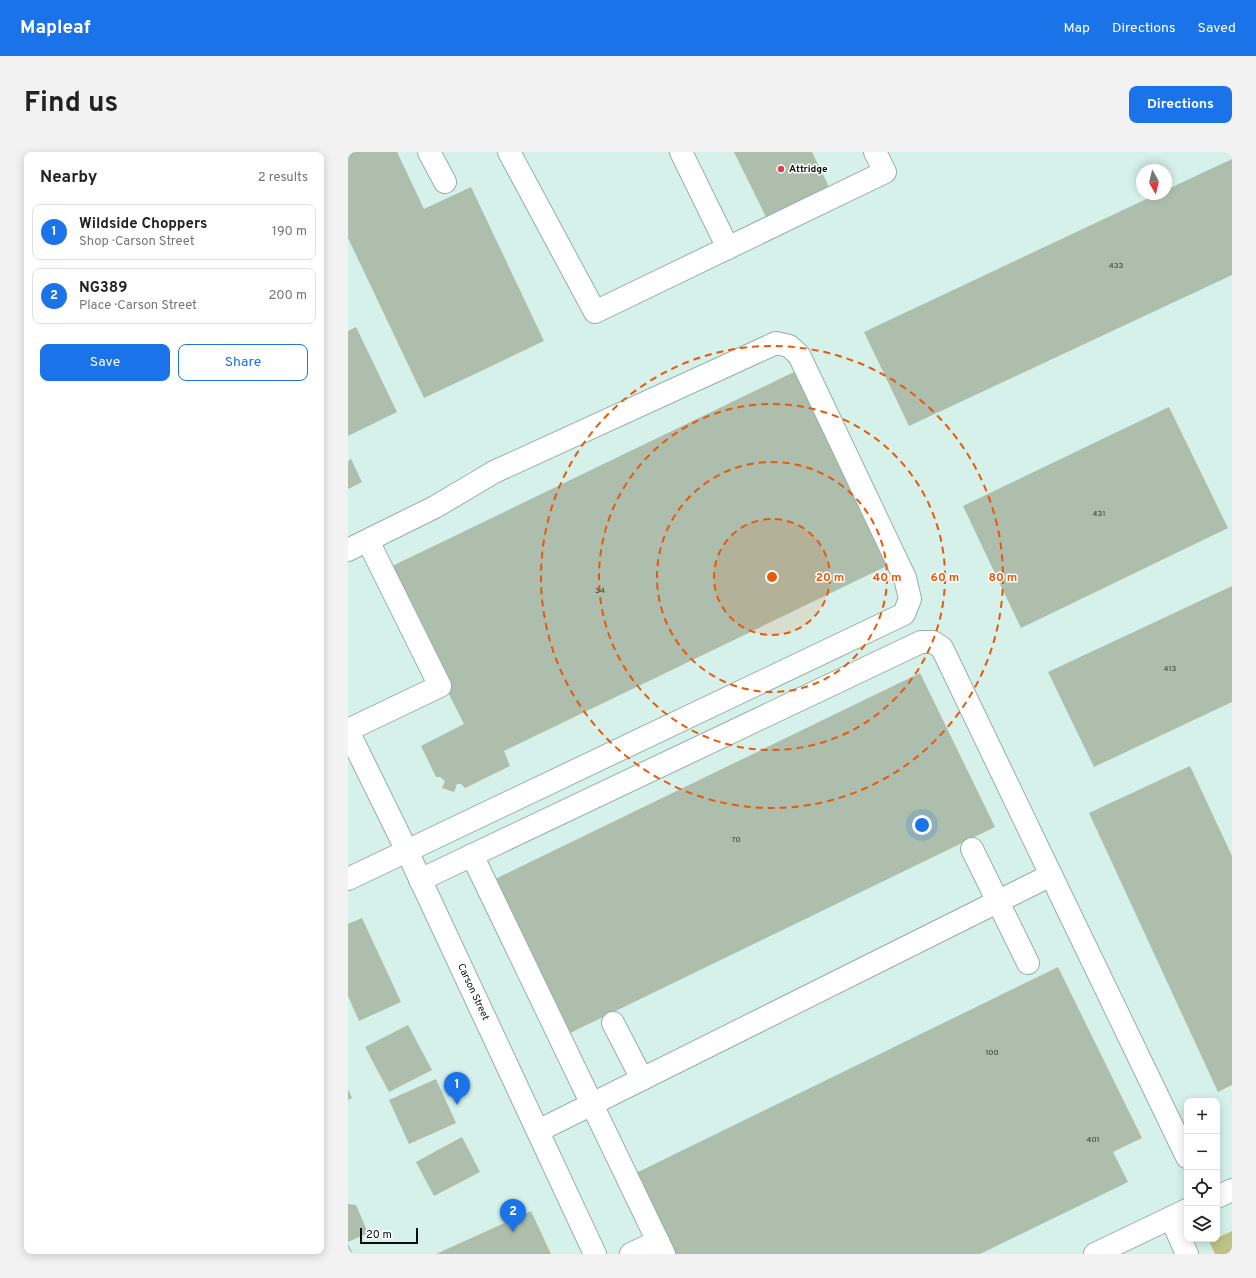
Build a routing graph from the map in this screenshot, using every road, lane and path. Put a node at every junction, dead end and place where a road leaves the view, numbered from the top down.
1 (430, 152) edge
2 (509, 152) edge
3 (681, 152) edge
4 (875, 152) edge
5 (445, 182) dead end
6 (728, 248) junction
7 (368, 541) junction
8 (348, 550) edge
9 (348, 731) edge
10 (972, 849) dead end
11 (407, 851) junction
12 (472, 855) junction
13 (1051, 875) junction
14 (348, 879) edge
15 (420, 880) junction
16 (998, 902) junction
17 (1028, 963) dead end
18 (613, 1023) dead end
19 (642, 1079) junction
20 (592, 1104) junction
21 (538, 1131) junction
22 (1184, 1151) edge
23 (1232, 1190) edge
24 (1220, 1196) edge
25 (1179, 1214) edge
26 (661, 1247) edge
27 (595, 1254) edge
28 (631, 1254) edge
29 (1095, 1254) edge
30 (1187, 1254) edge

1 - 5 street
2 - 6 street
3 - 6 street
4 - 6 street
7 - 8 street
7 - 9 street
7 - 11 street
9 - 11 street, Carson Street
10 - 16 street
11 - 14 street
11 - 15 street, Carson Street
12 - 13 street
12 - 15 street
12 - 20 street
13 - 16 street
13 - 22 street
15 - 21 street, Carson Street
16 - 17 street
16 - 19 street
18 - 19 street
19 - 20 street
20 - 21 street
20 - 26 street
21 - 27 street, Carson Street
23 - 24 street
25 - 29 street
25 - 30 street
26 - 28 street

